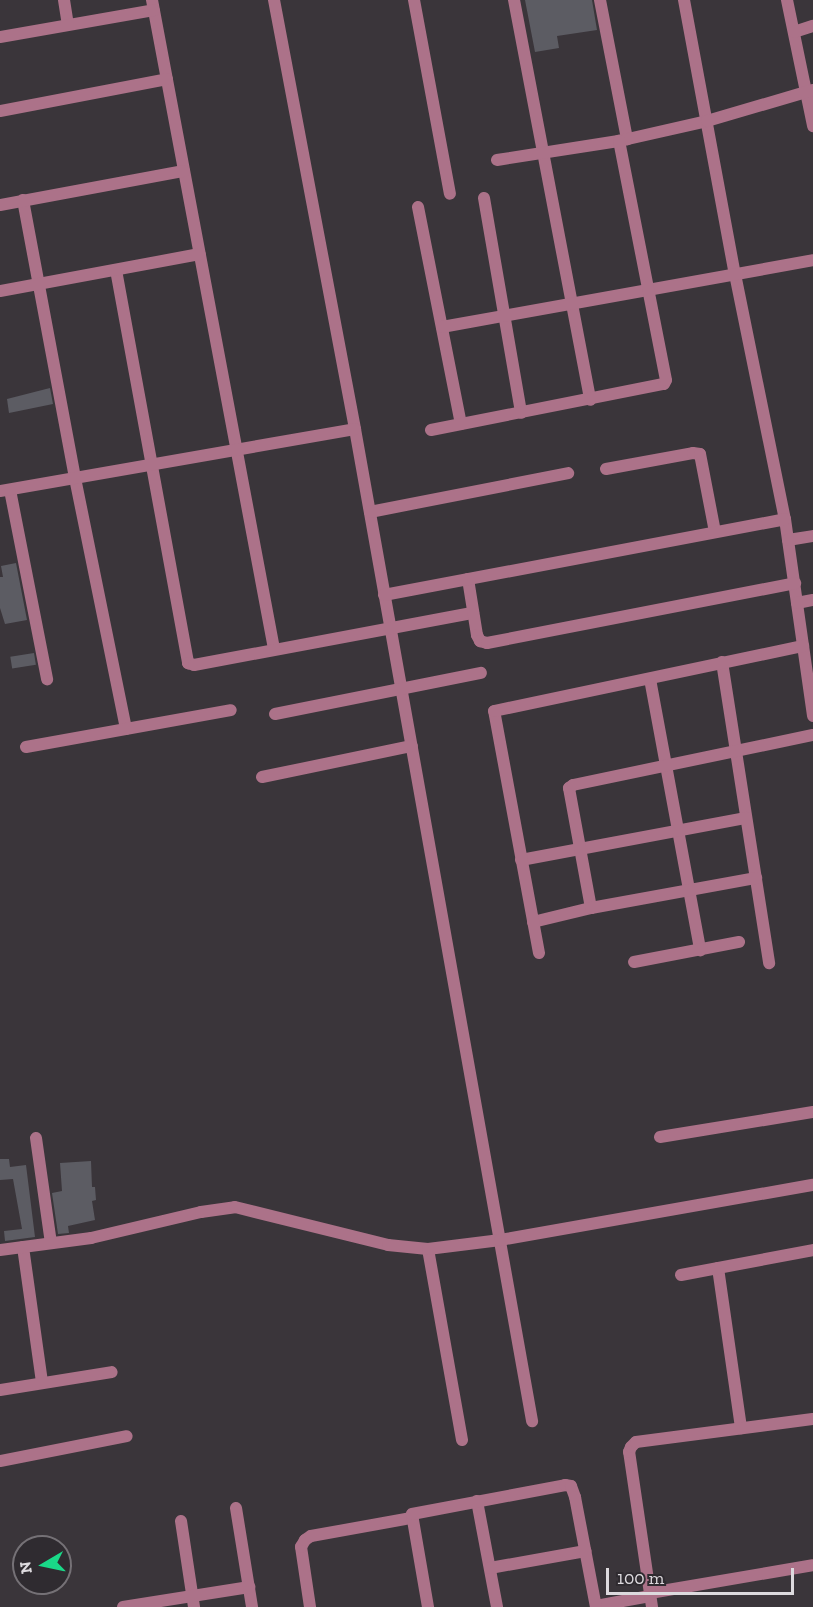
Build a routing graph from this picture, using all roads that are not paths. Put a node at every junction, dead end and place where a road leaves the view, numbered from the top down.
1 (64, 0) edge
2 (274, 0) edge
3 (414, 0) edge
4 (513, 0) edge
5 (600, 0) edge
6 (684, 0) edge
7 (787, 0) edge
8 (153, 5) edge
9 (69, 25) junction
10 (813, 26) edge
11 (794, 32) junction
12 (0, 36) edge
13 (167, 79) junction
14 (809, 91) edge
15 (0, 111) edge
16 (707, 120) junction
17 (813, 126) edge
18 (623, 140) junction
19 (543, 153) junction
20 (497, 160) dead end
21 (184, 171) junction
22 (450, 194) dead end
23 (484, 198) dead end
24 (23, 200) junction
25 (0, 205) edge
26 (418, 207) dead end
27 (200, 254) junction
28 (813, 260) edge
29 (116, 270) junction
30 (735, 274) junction
31 (38, 284) junction
32 (648, 290) junction
33 (0, 291) edge
34 (572, 304) junction
35 (504, 316) junction
36 (442, 327) junction
37 (590, 400) junction
38 (521, 413) junction
39 (461, 424) junction
40 (355, 429) junction
41 (431, 430) dead end
42 (237, 450) junction
43 (152, 465) junction
44 (606, 470) dead end
45 (568, 473) dead end
46 (75, 478) junction
47 (5, 490) edge
48 (370, 512) junction
49 (785, 519) junction
50 (715, 532) junction
51 (813, 536) edge
52 (788, 540) junction
53 (468, 579) junction
54 (795, 583) junction
55 (384, 595) junction
56 (813, 600) edge
57 (797, 603) junction
58 (473, 613) junction
59 (390, 628) junction
60 (803, 646) junction
61 (274, 649) junction
62 (722, 662) junction
63 (481, 673) dead end
64 (47, 679) dead end
65 (650, 679) junction
66 (810, 679) edge
67 (401, 689) junction
68 (231, 710) dead end
69 (275, 714) dead end
70 (813, 716) edge
71 (126, 729) junction
72 (813, 735) edge
73 (412, 746) junction
74 (26, 747) dead end
75 (736, 752) junction
76 (666, 766) junction
77 (262, 777) dead end
78 (746, 818) junction
79 (678, 831) junction
80 (580, 849) junction
81 (521, 860) junction
82 (756, 878) junction
83 (689, 890) junction
84 (591, 908) junction
85 (533, 922) junction
86 (739, 942) dead end
87 (700, 950) junction
88 (539, 953) dead end
89 (634, 962) dead end
90 (769, 963) dead end
91 (813, 1112) edge
92 (660, 1137) dead end
93 (36, 1138) dead end
94 (813, 1185) edge
95 (500, 1240) junction
96 (51, 1243) junction
97 (23, 1246) junction
98 (0, 1250) edge
99 (428, 1250) junction
100 (813, 1250) edge
101 (718, 1268) junction
102 (681, 1275) dead end
103 (112, 1372) dead end
104 (42, 1383) junction
105 (0, 1390) edge
106 (813, 1419) edge
107 (532, 1421) dead end
108 (741, 1428) junction
109 (127, 1436) dead end
110 (462, 1440) dead end
111 (0, 1461) edge
112 (477, 1501) junction
113 (236, 1508) dead end
114 (411, 1518) junction
115 (181, 1521) dead end
116 (585, 1551) junction
117 (813, 1565) edge
118 (490, 1568) junction
119 (249, 1587) junction
120 (651, 1599) edge
121 (193, 1602) edge
122 (143, 1605) edge
123 (596, 1606) edge
124 (123, 1607) edge
125 (252, 1607) edge
126 (310, 1607) edge
127 (428, 1607) edge
128 (497, 1607) edge

1 - 9 street
2 - 40 street
3 - 22 street
4 - 19 street
5 - 18 street
6 - 16 street
7 - 11 street
8 - 9 street
8 - 13 street
9 - 12 street
10 - 11 street
11 - 14 street
13 - 15 street
13 - 21 street
14 - 16 street
14 - 17 street
16 - 18 street
16 - 30 street
18 - 19 street
18 - 32 street
19 - 20 street
19 - 34 street
21 - 24 street
21 - 27 street
23 - 35 street
24 - 25 street
24 - 31 street
26 - 36 street
27 - 29 street
27 - 42 street
28 - 30 street
29 - 31 street
29 - 43 street
30 - 32 street
30 - 49 street
31 - 33 street
31 - 46 street
32 - 34 street
32 - 37 street
34 - 35 street
34 - 37 street
35 - 36 street
35 - 38 street
36 - 39 street
37 - 38 street
38 - 39 street
39 - 41 street
40 - 42 street
40 - 48 street
42 - 43 street
42 - 61 street
43 - 46 street
43 - 61 street
44 - 50 street
45 - 48 street
46 - 47 street
46 - 71 street
47 - 64 street
48 - 55 street
49 - 50 street
49 - 52 street
50 - 53 street
51 - 52 street
52 - 54 street
53 - 55 street
53 - 58 street
54 - 57 street
54 - 58 street
55 - 59 street
56 - 57 street
57 - 60 street
58 - 59 street
59 - 61 street
59 - 67 street
60 - 62 street
60 - 66 street
62 - 65 street
62 - 75 street
63 - 67 street
65 - 76 street
65 - 81 street
66 - 70 street
67 - 69 street
67 - 73 street
68 - 71 street
71 - 74 street
72 - 75 street
73 - 77 street
73 - 95 street
75 - 76 street
75 - 78 street
76 - 79 street
76 - 80 street
78 - 79 street
78 - 82 street
79 - 80 street
79 - 83 street
80 - 81 street
80 - 84 street
81 - 85 street
82 - 83 street
82 - 90 street
83 - 84 street
83 - 87 street
84 - 85 street
85 - 88 street
86 - 87 street
87 - 89 street
91 - 92 street
93 - 96 street
94 - 95 street
95 - 99 street
95 - 107 street
96 - 97 street
96 - 99 street
97 - 98 street
97 - 104 street
99 - 110 street
100 - 101 street
101 - 102 street
101 - 108 street
103 - 104 street
104 - 105 street
106 - 108 street
108 - 120 street
109 - 111 street
112 - 114 street
112 - 116 street
112 - 118 street
113 - 119 street
114 - 126 street
114 - 127 street
115 - 121 street
116 - 118 street
116 - 123 street
117 - 120 street
118 - 128 street
119 - 121 street
119 - 125 street
120 - 123 street
121 - 122 street
122 - 124 street

